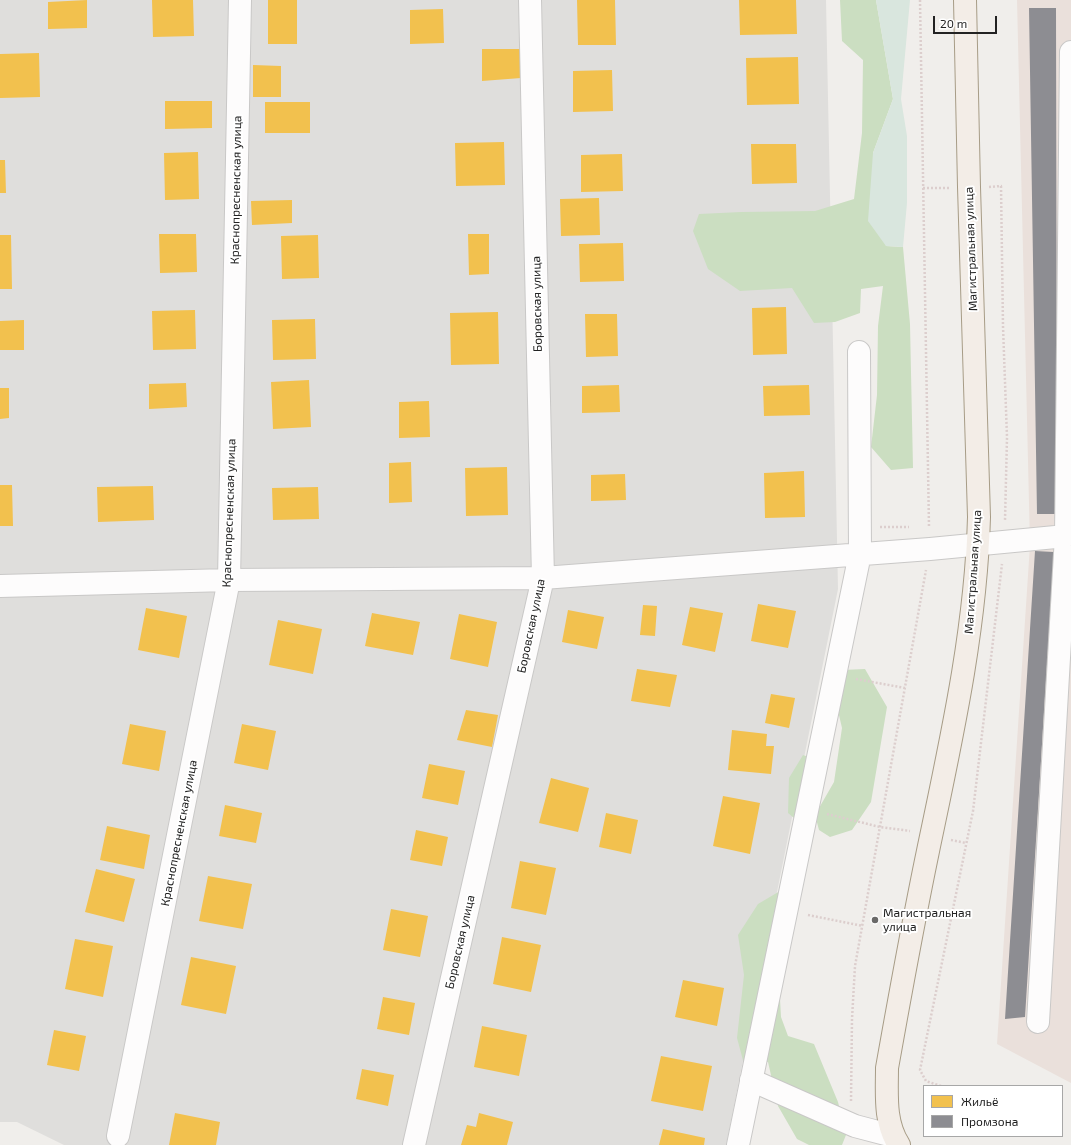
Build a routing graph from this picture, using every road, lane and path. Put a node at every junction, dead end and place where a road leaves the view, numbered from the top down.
1 (240, 0) edge
2 (530, 0) edge
3 (965, 0) edge
4 (1071, 52) edge
5 (923, 188) dead end
6 (952, 188) dead end
7 (859, 352) dead end
8 (860, 527) junction
9 (914, 527) dead end
10 (922, 527) dead end
11 (929, 527) dead end
12 (1066, 536) junction
13 (978, 544) junction
14 (860, 554) junction
15 (543, 578) junction
16 (229, 580) junction
17 (0, 586) edge
18 (835, 675) junction
19 (905, 688) dead end
20 (807, 809) junction
21 (911, 831) dead end
22 (945, 838) dead end
23 (966, 843) dead end
24 (786, 910) junction
25 (863, 926) dead end
26 (1038, 1022) dead end
27 (751, 1080) junction
28 (118, 1136) dead end
29 (890, 1142) edge
30 (414, 1145) edge
31 (738, 1145) edge

1 - 16 street, Краснопресненская улица
2 - 15 street, Боровская улица
3 - 13 main road, Магистральная улица
4 - 12 street
5 - 6 path
7 - 8 street
8 - 9 path
8 - 14 street
10 - 11 path
12 - 13 street
12 - 26 street
13 - 14 street
13 - 29 main road, Магистральная улица
14 - 15 street
14 - 18 street
15 - 16 street
15 - 30 street, Боровская улица
16 - 17 street
16 - 28 street, Краснопресненская улица
18 - 19 path
18 - 20 street
20 - 21 path
20 - 24 street
22 - 23 path
24 - 25 path
24 - 27 street
27 - 29 street
27 - 31 street

